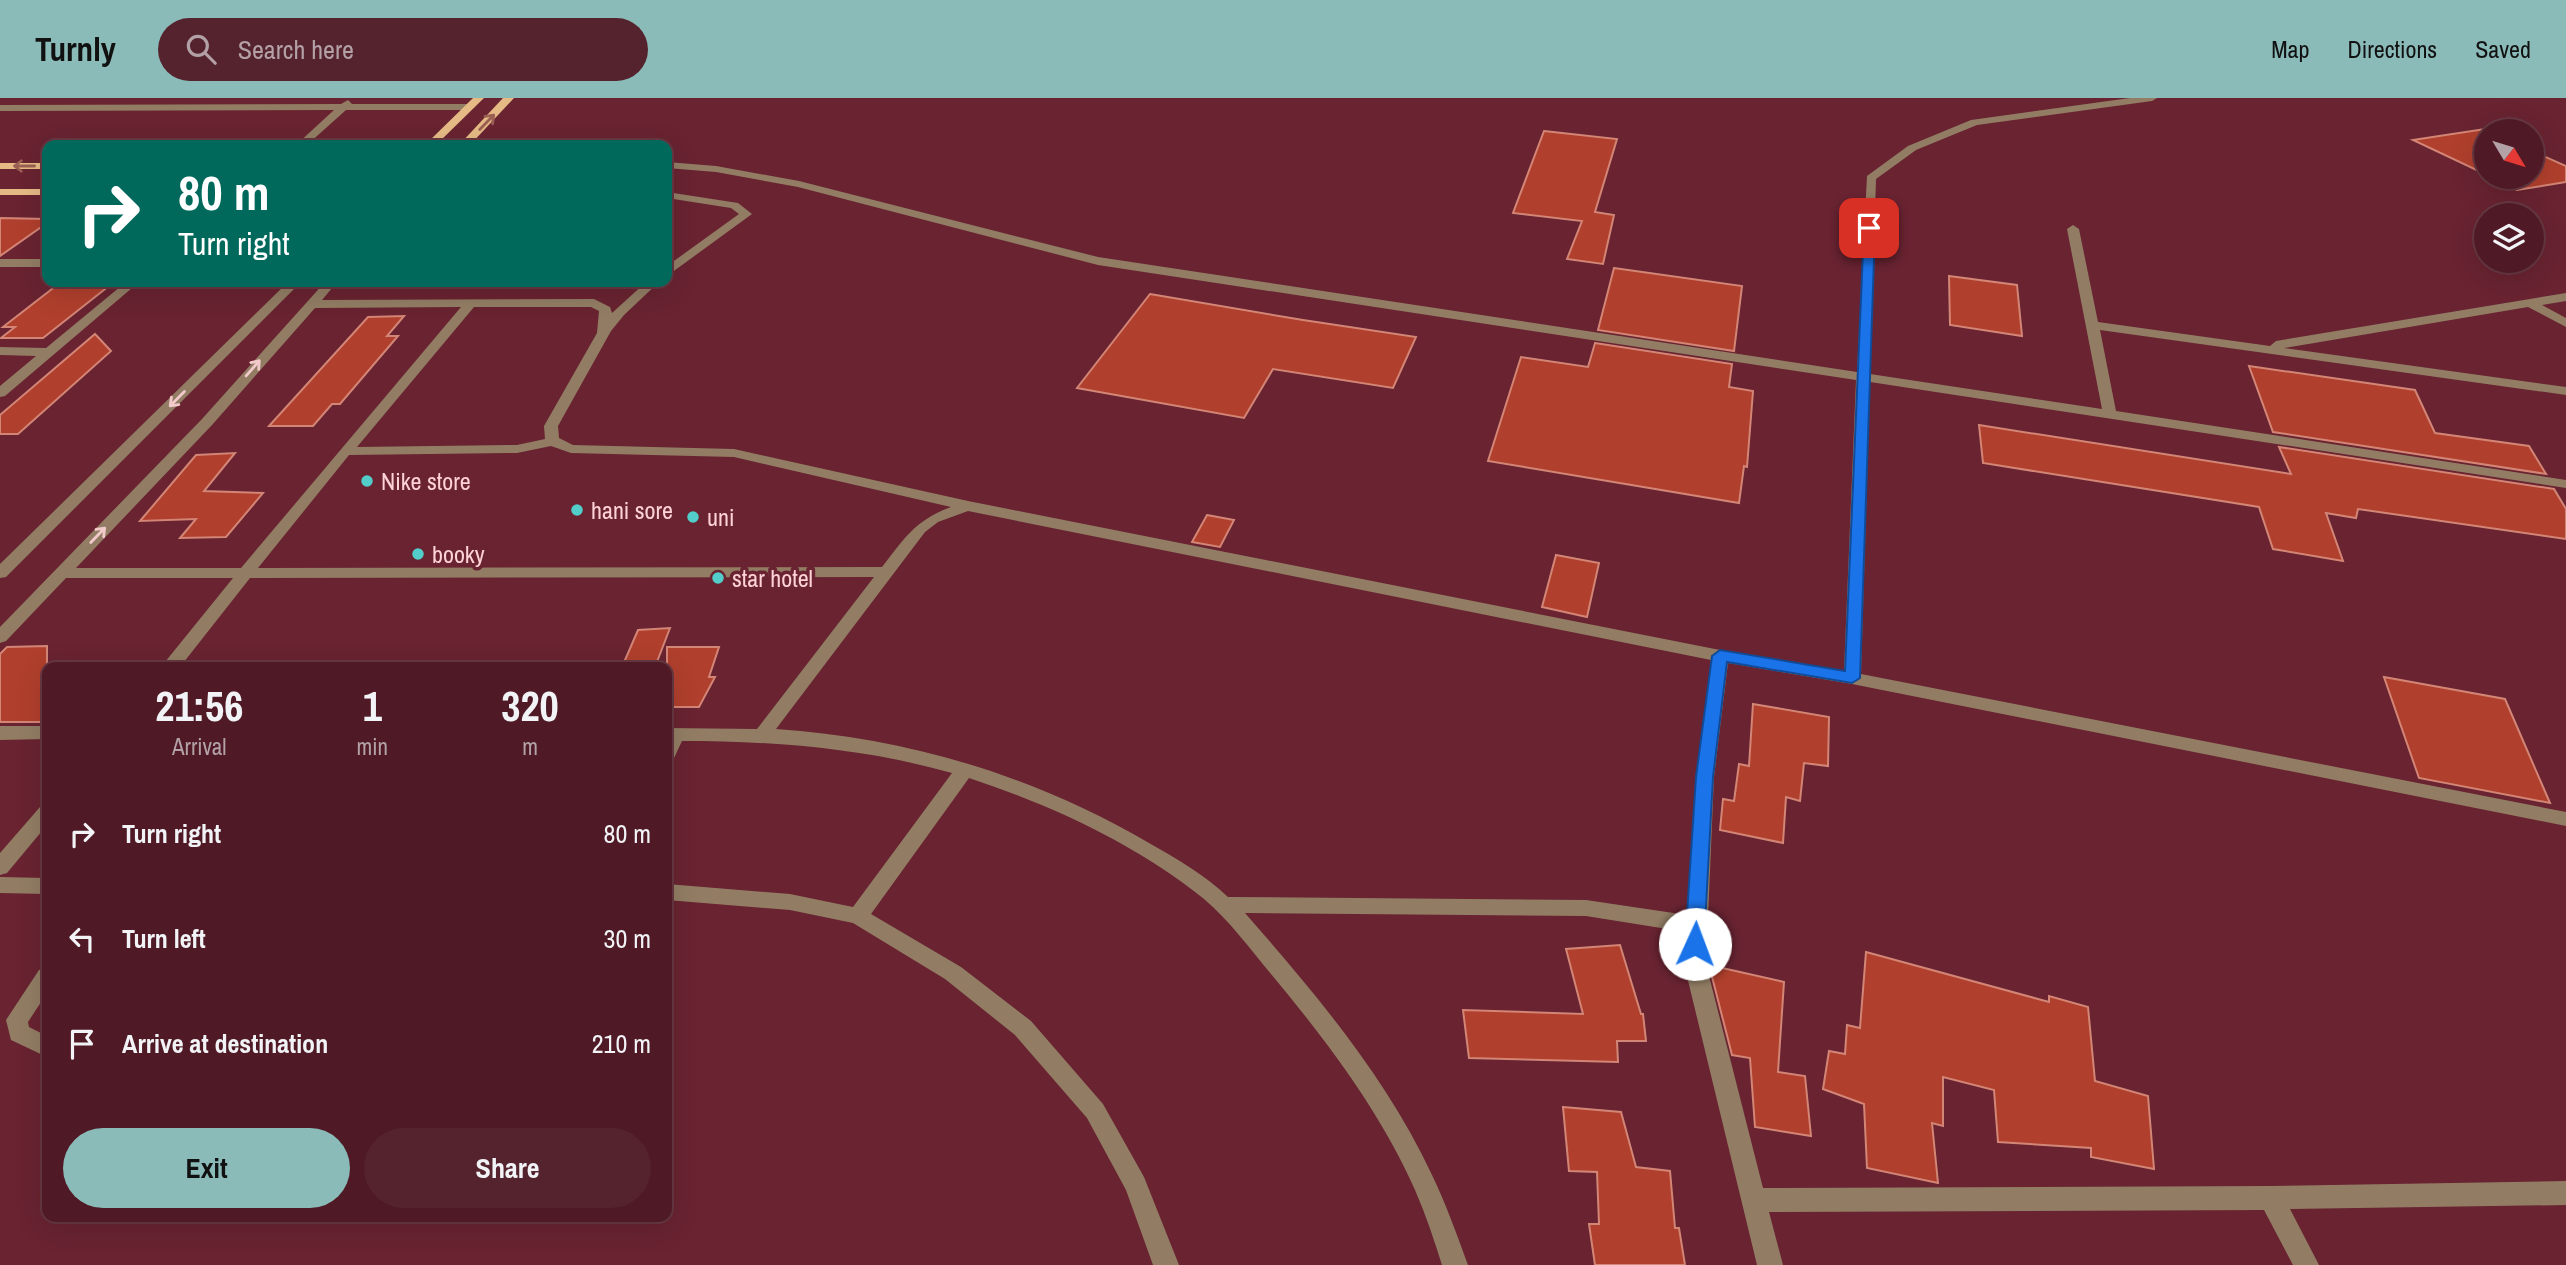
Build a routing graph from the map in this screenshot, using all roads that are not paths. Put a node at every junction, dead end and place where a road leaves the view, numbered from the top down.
1 (50, 98) edge
2 (478, 98) edge
3 (509, 98) edge
4 (2152, 98) edge
5 (349, 102) edge
6 (470, 107) junction
7 (0, 108) edge
8 (35, 108) junction
9 (307, 140) edge
10 (435, 140) edge
11 (469, 140) edge
12 (672, 165) edge
13 (0, 166) edge
14 (42, 166) edge
15 (0, 192) edge
16 (42, 192) edge
17 (672, 196) edge
18 (2073, 229) dead end
19 (0, 263) edge
20 (42, 263) edge
21 (672, 268) edge
22 (127, 287) edge
23 (290, 287) edge
24 (326, 287) edge
25 (646, 287) edge
26 (2566, 297) edge
27 (471, 303) junction
28 (2530, 303) junction
29 (309, 304) junction
30 (2566, 323) edge
31 (2092, 325) junction
32 (602, 331) junction
33 (2259, 348) junction
34 (0, 351) edge
35 (46, 352) junction
36 (1864, 378) junction
37 (2566, 391) edge
38 (0, 393) edge
39 (2110, 415) junction
40 (553, 441) junction
41 (345, 451) junction
42 (2566, 484) edge
43 (968, 506) junction
44 (18, 555) junction
45 (0, 556) edge
46 (887, 572) junction
47 (0, 573) edge
48 (62, 573) junction
49 (247, 573) junction
50 (0, 637) edge
51 (1720, 656) junction
52 (174, 662) edge
53 (1852, 678) junction
54 (0, 733) edge
55 (42, 733) edge
56 (672, 734) edge
57 (762, 735) junction
58 (965, 769) junction
59 (42, 818) edge
60 (2566, 819) edge
61 (0, 867) edge
62 (0, 885) edge
63 (42, 886) edge
64 (672, 892) edge
65 (1225, 905) junction
66 (858, 916) junction
67 (1695, 925) junction
68 (42, 983) edge
69 (42, 1044) edge
70 (2566, 1193) edge
71 (2271, 1198) junction
72 (1755, 1200) junction
73 (1166, 1265) edge
74 (1455, 1265) edge
75 (1770, 1265) edge
76 (2306, 1265) edge

1 - 8 street
2 - 6 main road
11 -> 3 main road
4 - 36 street
5 - 6 street
5 - 8 street
5 - 9 street
6 - 10 main road
7 - 8 street
12 - 36 street
14 -> 13 main road
15 - 16 main road
17 - 21 street
18 - 31 street
19 - 20 street
22 - 35 street
23 -> 44 street
24 - 29 street
25 - 32 street
26 - 28 street
27 - 29 street
27 - 32 street
27 - 41 street
28 - 30 street
28 - 33 street
48 -> 29 street
31 - 33 street
31 - 39 street
32 - 40 street
33 - 37 street
34 - 35 street
35 - 38 street
36 - 39 street
36 - 53 street
39 - 42 street
40 - 41 street
40 - 43 street
41 - 49 street
43 - 46 street
43 - 51 street
44 - 45 street
44 - 47 street
46 - 49 street
46 - 57 street
48 - 49 street
48 - 50 street
49 - 52 street
51 - 53 street
51 - 67 street
53 - 60 street
54 - 55 street
56 - 57 street
57 - 58 street
58 - 65 street
58 - 66 street
59 - 61 street
62 - 63 street
64 - 66 street
65 - 67 street
65 - 74 street
66 - 73 street
67 - 72 street
68 - 69 street
70 - 71 street
71 - 72 street
71 - 76 street
72 - 75 street

